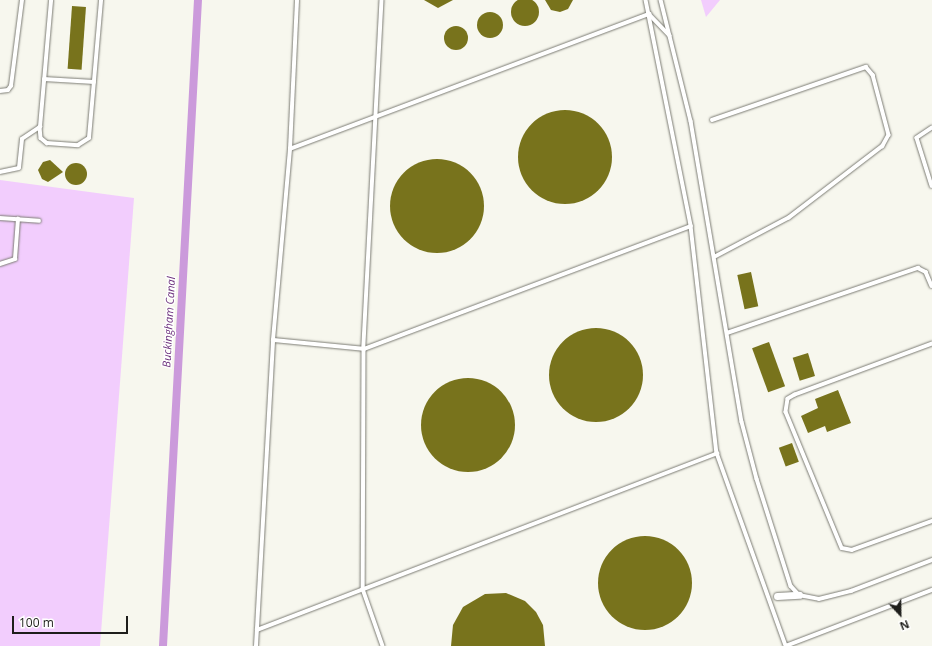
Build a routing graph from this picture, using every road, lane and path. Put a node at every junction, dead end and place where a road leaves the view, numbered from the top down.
1 (22, 0) edge
2 (51, 0) edge
3 (101, 0) edge
4 (297, 0) edge
5 (382, 0) edge
6 (646, 0) edge
7 (661, 0) edge
8 (648, 14) junction
9 (670, 36) junction
10 (44, 79) junction
11 (94, 82) junction
12 (0, 91) edge
13 (375, 118) junction
14 (712, 120) dead end
15 (40, 127) junction
16 (932, 128) edge
17 (290, 149) junction
18 (0, 172) edge
19 (932, 186) edge
20 (0, 218) edge
21 (18, 220) junction
22 (39, 221) dead end
23 (691, 226) junction
24 (715, 257) junction
25 (0, 264) edge
26 (931, 278) edge
27 (932, 286) edge
28 (728, 333) junction
29 (273, 340) junction
30 (932, 344) edge
31 (364, 349) junction
32 (717, 453) junction
33 (932, 521) edge
34 (932, 560) edge
35 (363, 589) junction
36 (932, 590) edge
37 (799, 595) junction
38 (777, 596) dead end
39 (257, 630) junction
40 (256, 646) edge
41 (383, 646) edge
42 (786, 646) edge

1 - 12 lane
2 - 10 lane
3 - 11 lane
4 - 17 lane
5 - 13 lane
6 - 8 lane
7 - 9 lane
8 - 9 lane
8 - 13 lane
8 - 23 lane
9 - 24 lane
10 - 11 lane
10 - 15 lane
11 - 15 lane
13 - 17 lane
13 - 31 lane
14 - 24 lane
15 - 18 lane
16 - 19 lane
17 - 29 lane
20 - 21 lane
21 - 22 lane
21 - 25 lane
23 - 31 lane
23 - 32 lane
24 - 28 lane
26 - 27 lane
26 - 28 lane
28 - 37 lane
29 - 31 lane
29 - 39 lane
30 - 33 lane
31 - 35 lane
32 - 35 lane
32 - 42 lane
34 - 37 lane
35 - 39 lane
35 - 41 lane
36 - 42 lane
37 - 38 street
39 - 40 lane

